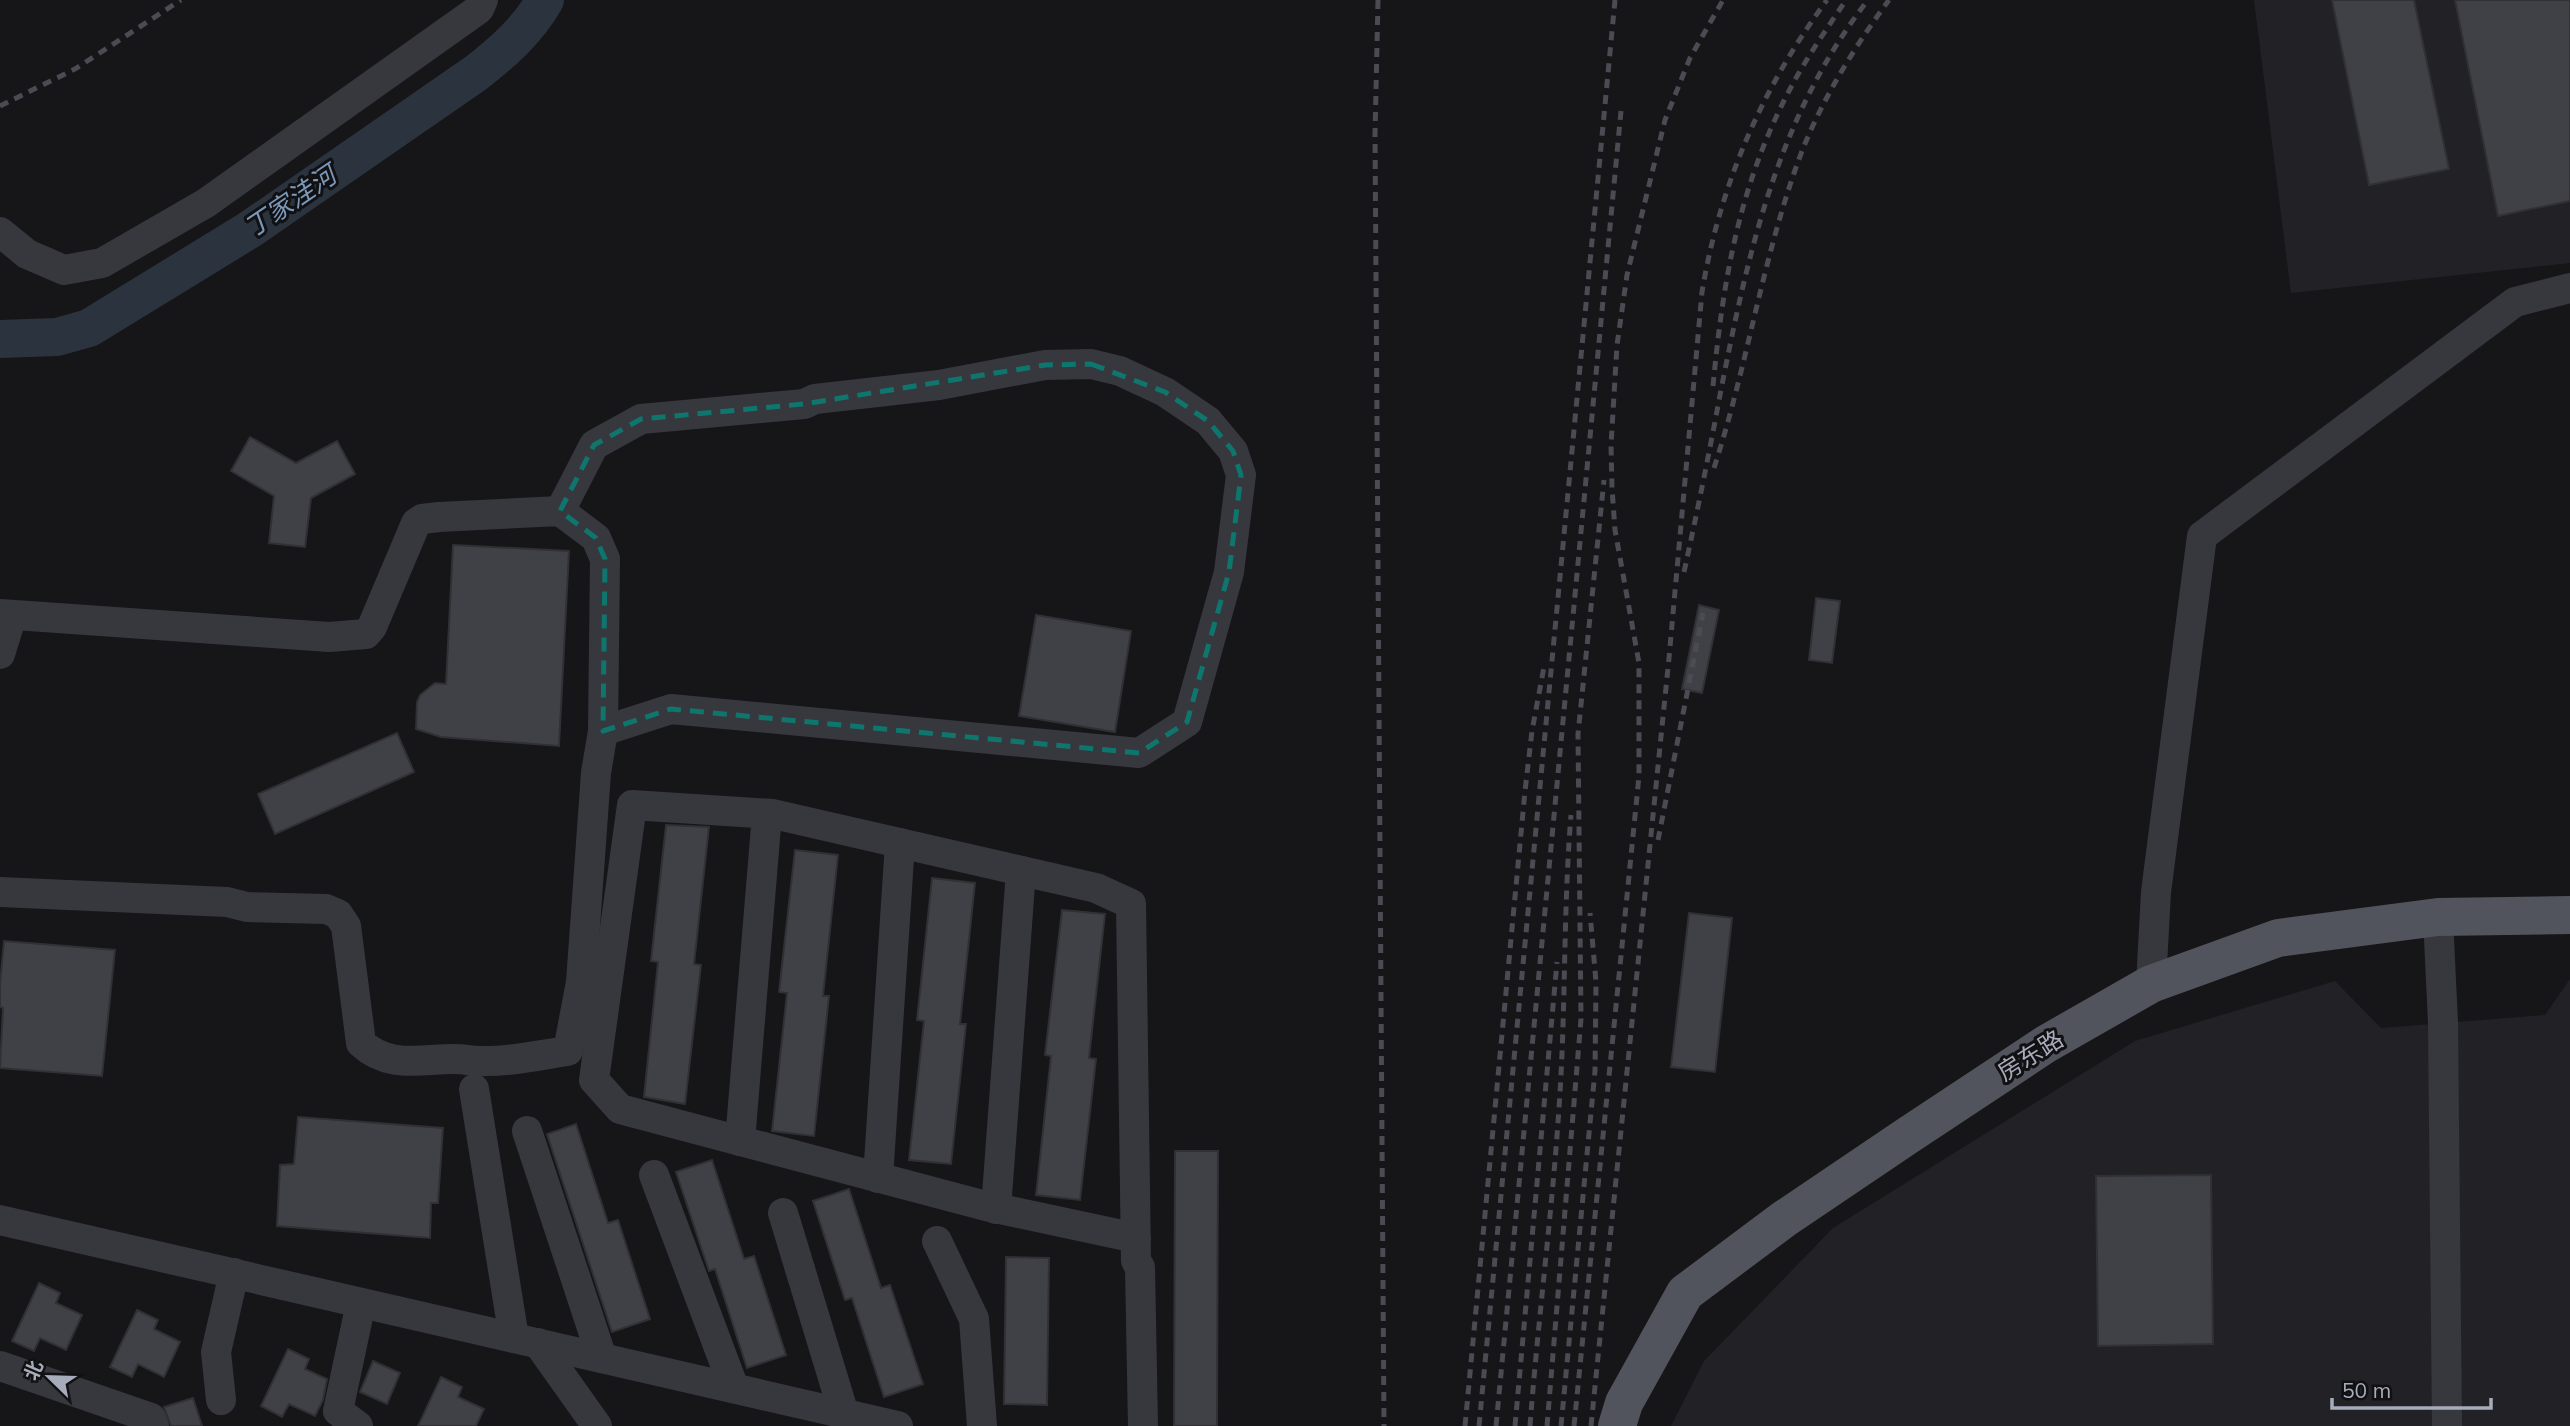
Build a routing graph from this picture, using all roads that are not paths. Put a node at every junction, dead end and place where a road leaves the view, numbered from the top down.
1 (483, 0) edge
2 (0, 232) edge
3 (2570, 288) edge
4 (560, 511) junction
5 (6, 615) edge
6 (0, 654) edge
7 (603, 731) junction
8 (767, 814) junction
9 (900, 843) junction
10 (1021, 871) junction
11 (0, 892) edge
12 (2570, 915) edge
13 (2438, 917) junction
14 (2151, 984) junction
15 (474, 1088) dead end
16 (527, 1131) dead end
17 (740, 1141) junction
18 (654, 1175) dead end
19 (878, 1178) junction
20 (996, 1209) junction
21 (783, 1213) dead end
22 (0, 1220) edge
23 (1136, 1238) junction
24 (937, 1241) dead end
25 (233, 1273) junction
26 (361, 1303) junction
27 (526, 1340) junction
28 (603, 1358) junction
29 (0, 1366) edge
30 (734, 1388) junction
31 (221, 1400) dead end
32 (844, 1414) junction
33 (154, 1426) edge
34 (358, 1426) edge
35 (597, 1426) edge
36 (898, 1426) edge
37 (982, 1426) edge
38 (1143, 1426) edge
39 (1617, 1426) edge
40 (2447, 1426) edge

1 - 2 street
3 - 14 street
4 - 5 street
4 - 7 street
4 - 7 street
5 - 6 street
7 - 11 street
8 - 9 street
8 - 17 street
8 - 17 street
9 - 10 street
9 - 19 street
10 - 20 street
10 - 23 street
12 - 13 main road, 房东路
13 - 14 main road, 房东路
13 - 40 street
14 - 39 main road, 房东路
15 - 27 street
16 - 28 street
17 - 19 street
18 - 30 street
19 - 20 street
20 - 23 street
21 - 32 street
22 - 25 street
23 - 38 street
24 - 37 street
25 - 26 street
25 - 31 street
26 - 27 street
26 - 34 street
27 - 28 street
27 - 35 street
28 - 30 street
29 - 33 street
30 - 32 street
32 - 36 street

